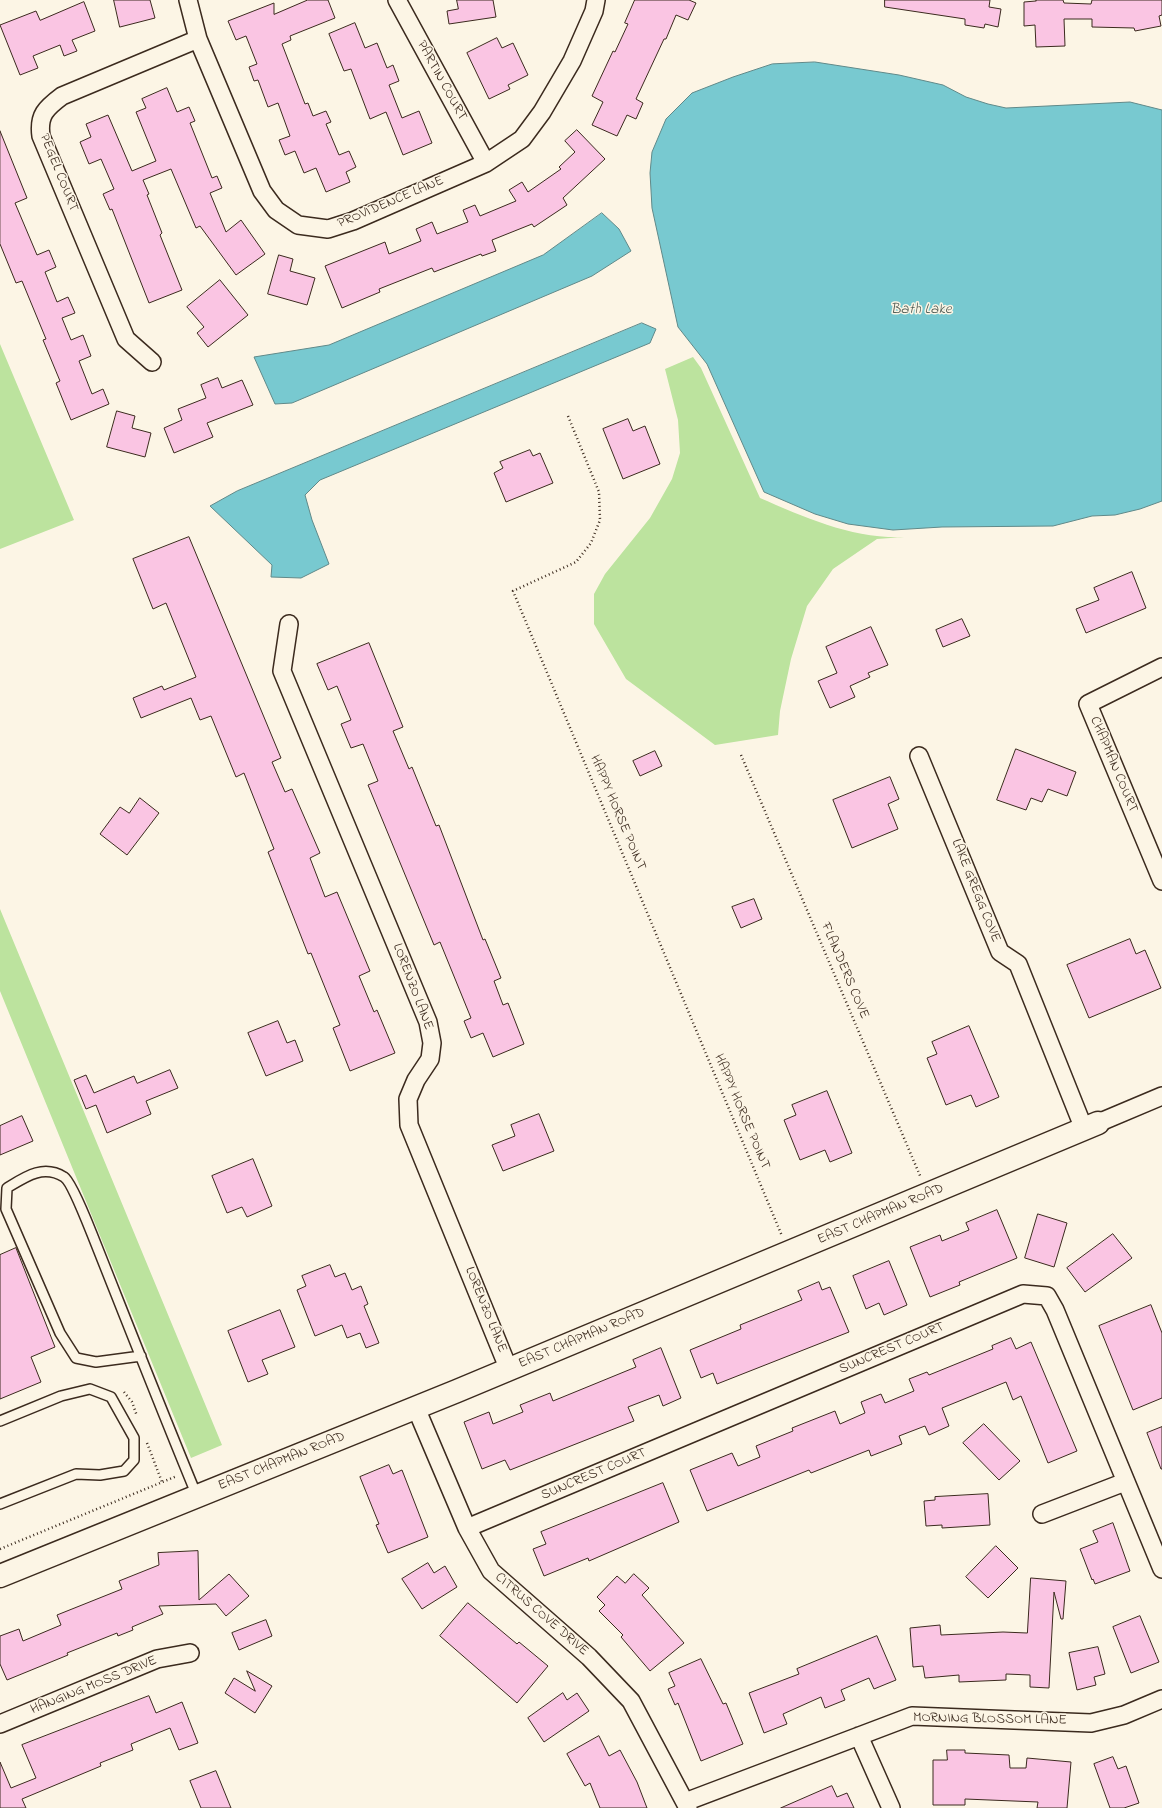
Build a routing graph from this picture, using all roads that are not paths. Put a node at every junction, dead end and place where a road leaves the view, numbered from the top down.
1 (188, 0) edge
2 (397, 0) edge
3 (596, 0) edge
4 (198, 39) junction
5 (486, 163) junction
6 (152, 362) dead end
7 (289, 624) dead end
8 (1162, 667) edge
9 (919, 756) dead end
10 (1162, 881) edge
11 (1162, 1096) edge
12 (1091, 1126) junction
13 (3, 1189) edge
14 (141, 1356) junction
15 (510, 1370) junction
16 (416, 1408) junction
17 (0, 1421) edge
18 (1125, 1482) junction
19 (197, 1497) junction
20 (0, 1504) edge
21 (1042, 1514) dead end
22 (467, 1528) junction
23 (1162, 1569) edge
24 (0, 1576) edge
25 (190, 1653) dead end
26 (1162, 1699) edge
27 (0, 1724) edge
28 (859, 1736) junction
29 (686, 1805) edge
30 (892, 1808) edge

1 - 4 street, PROVIDENCE LANE
2 - 5 street, PARTIN COURT
3 - 5 street, PROVIDENCE LANE
4 - 5 street, PROVIDENCE LANE
4 - 6 street, PEGEL COURT
7 - 15 street, LORENZO LANE
8 - 10 street, CHAPMAN COURT
9 - 12 street, LAKE GREGG COVE
11 - 12 street, EAST CHAPMAN ROAD
12 - 15 street, EAST CHAPMAN ROAD
13 - 14 lane
13 - 14 lane
14 - 19 lane
15 - 16 street, EAST CHAPMAN ROAD
16 - 19 street, EAST CHAPMAN ROAD
16 - 22 street, CITRUS COVE DRIVE
17 - 20 lane
18 - 21 street
18 - 22 street, SUNCREST COURT
18 - 23 street, SUNCREST COURT
19 - 24 street, EAST CHAPMAN ROAD
22 - 29 street, CITRUS COVE DRIVE
25 - 27 street, HANGING MOSS DRIVE
26 - 28 street, MORNING BLOSSOM LANE
28 - 29 street, MORNING BLOSSOM LANE
28 - 30 street

